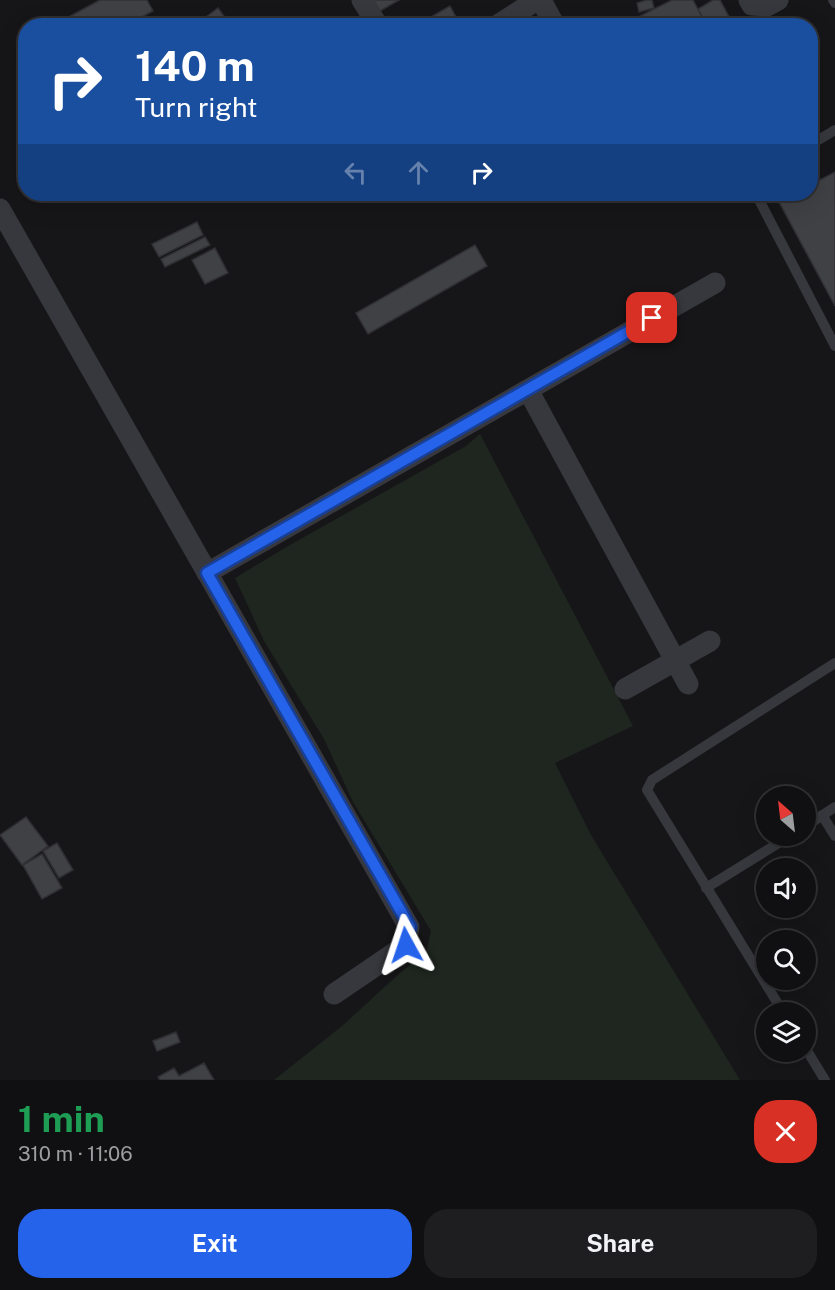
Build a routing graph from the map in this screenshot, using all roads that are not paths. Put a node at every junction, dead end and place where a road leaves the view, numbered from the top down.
1 (362, 0) edge
2 (539, 0) edge
3 (749, 0) edge
4 (778, 0) edge
5 (373, 18) edge
6 (509, 18) edge
7 (550, 18) edge
8 (835, 130) edge
9 (818, 140) edge
10 (760, 201) edge
11 (0, 209) edge
12 (715, 283) dead end
13 (835, 346) edge
14 (528, 390) junction
15 (207, 573) junction
16 (710, 640) dead end
17 (675, 660) junction
18 (835, 663) edge
19 (688, 684) dead end
20 (625, 689) dead end
21 (835, 807) edge
22 (822, 815) junction
23 (816, 819) edge
24 (835, 836) edge
25 (774, 846) edge
26 (706, 888) junction
27 (334, 994) dead end
28 (777, 1002) edge
29 (814, 1062) edge
30 (825, 1080) edge

1 - 5 street
2 - 6 street
2 - 7 street
3 - 4 street
8 - 9 lane
10 - 13 lane
11 - 15 street
12 - 14 street
14 - 15 street
14 - 17 street
15 - 27 street
16 - 17 street
17 - 19 street
17 - 20 street
18 - 26 lane
21 - 22 lane
22 - 23 lane
22 - 24 lane
25 - 26 lane
26 - 28 lane
29 - 30 lane

